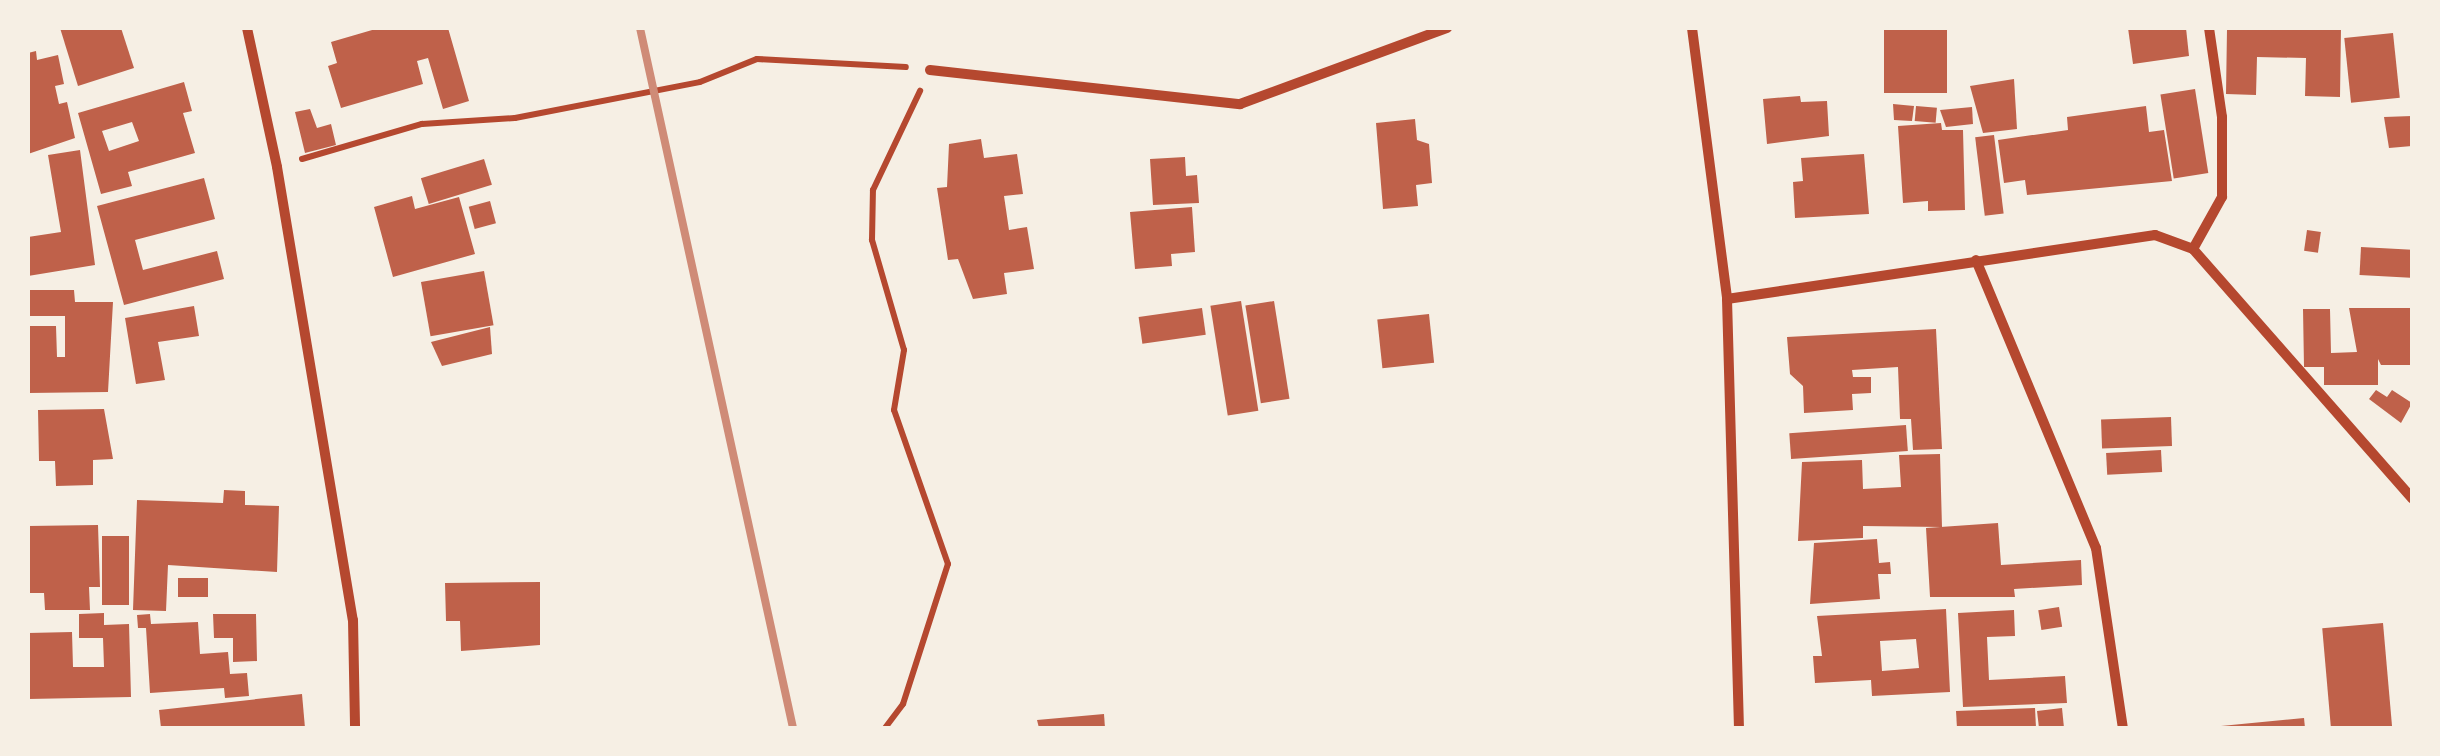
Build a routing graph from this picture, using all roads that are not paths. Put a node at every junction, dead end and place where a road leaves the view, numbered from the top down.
1 (247, 28) edge
2 (1448, 28) edge
3 (1692, 28) edge
4 (2208, 28) edge
5 (930, 70) road end
6 (2193, 249) junction
7 (1976, 260) junction
8 (1727, 299) junction
9 (2412, 498) edge
10 (354, 728) edge
11 (1739, 728) edge
12 (2122, 728) edge

1 - 10 street
2 - 5 street
3 - 8 street
4 - 6 street
6 - 7 street
6 - 9 street
7 - 8 street
7 - 12 street
8 - 11 street

